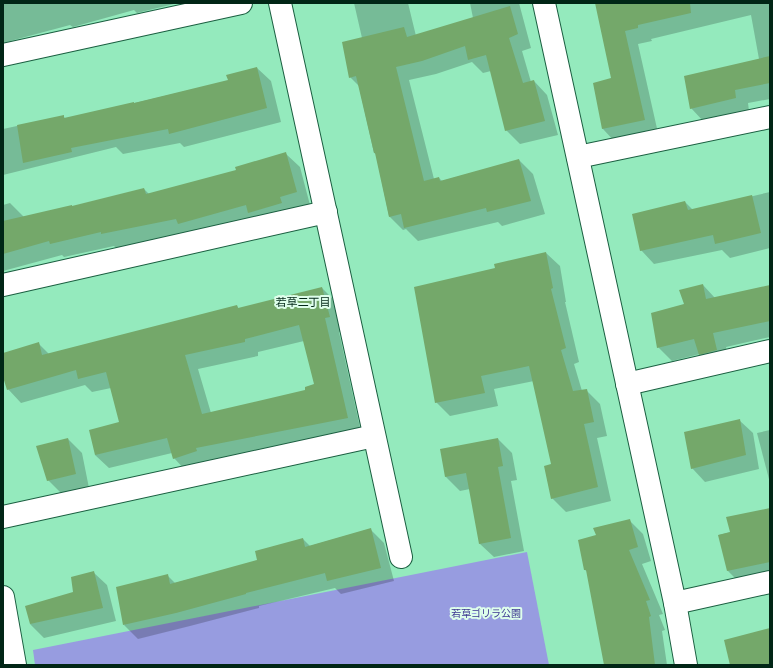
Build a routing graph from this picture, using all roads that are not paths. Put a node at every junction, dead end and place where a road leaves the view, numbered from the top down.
1 (241, 3) edge
2 (280, 3) edge
3 (544, 3) edge
4 (3, 55) edge
5 (770, 117) edge
6 (578, 157) junction
7 (326, 212) junction
8 (3, 285) edge
9 (770, 351) edge
10 (627, 384) junction
11 (374, 436) junction
12 (3, 517) edge
13 (401, 557) dead end
14 (770, 582) edge
15 (3, 597) edge
16 (674, 603) junction
17 (15, 665) edge
18 (686, 665) edge

1 - 4 street
2 - 7 street
3 - 6 street
5 - 6 street
6 - 10 street
7 - 8 street
7 - 11 street
9 - 10 street
10 - 16 street
11 - 12 street
11 - 13 street
14 - 16 street
15 - 17 street
16 - 18 street

